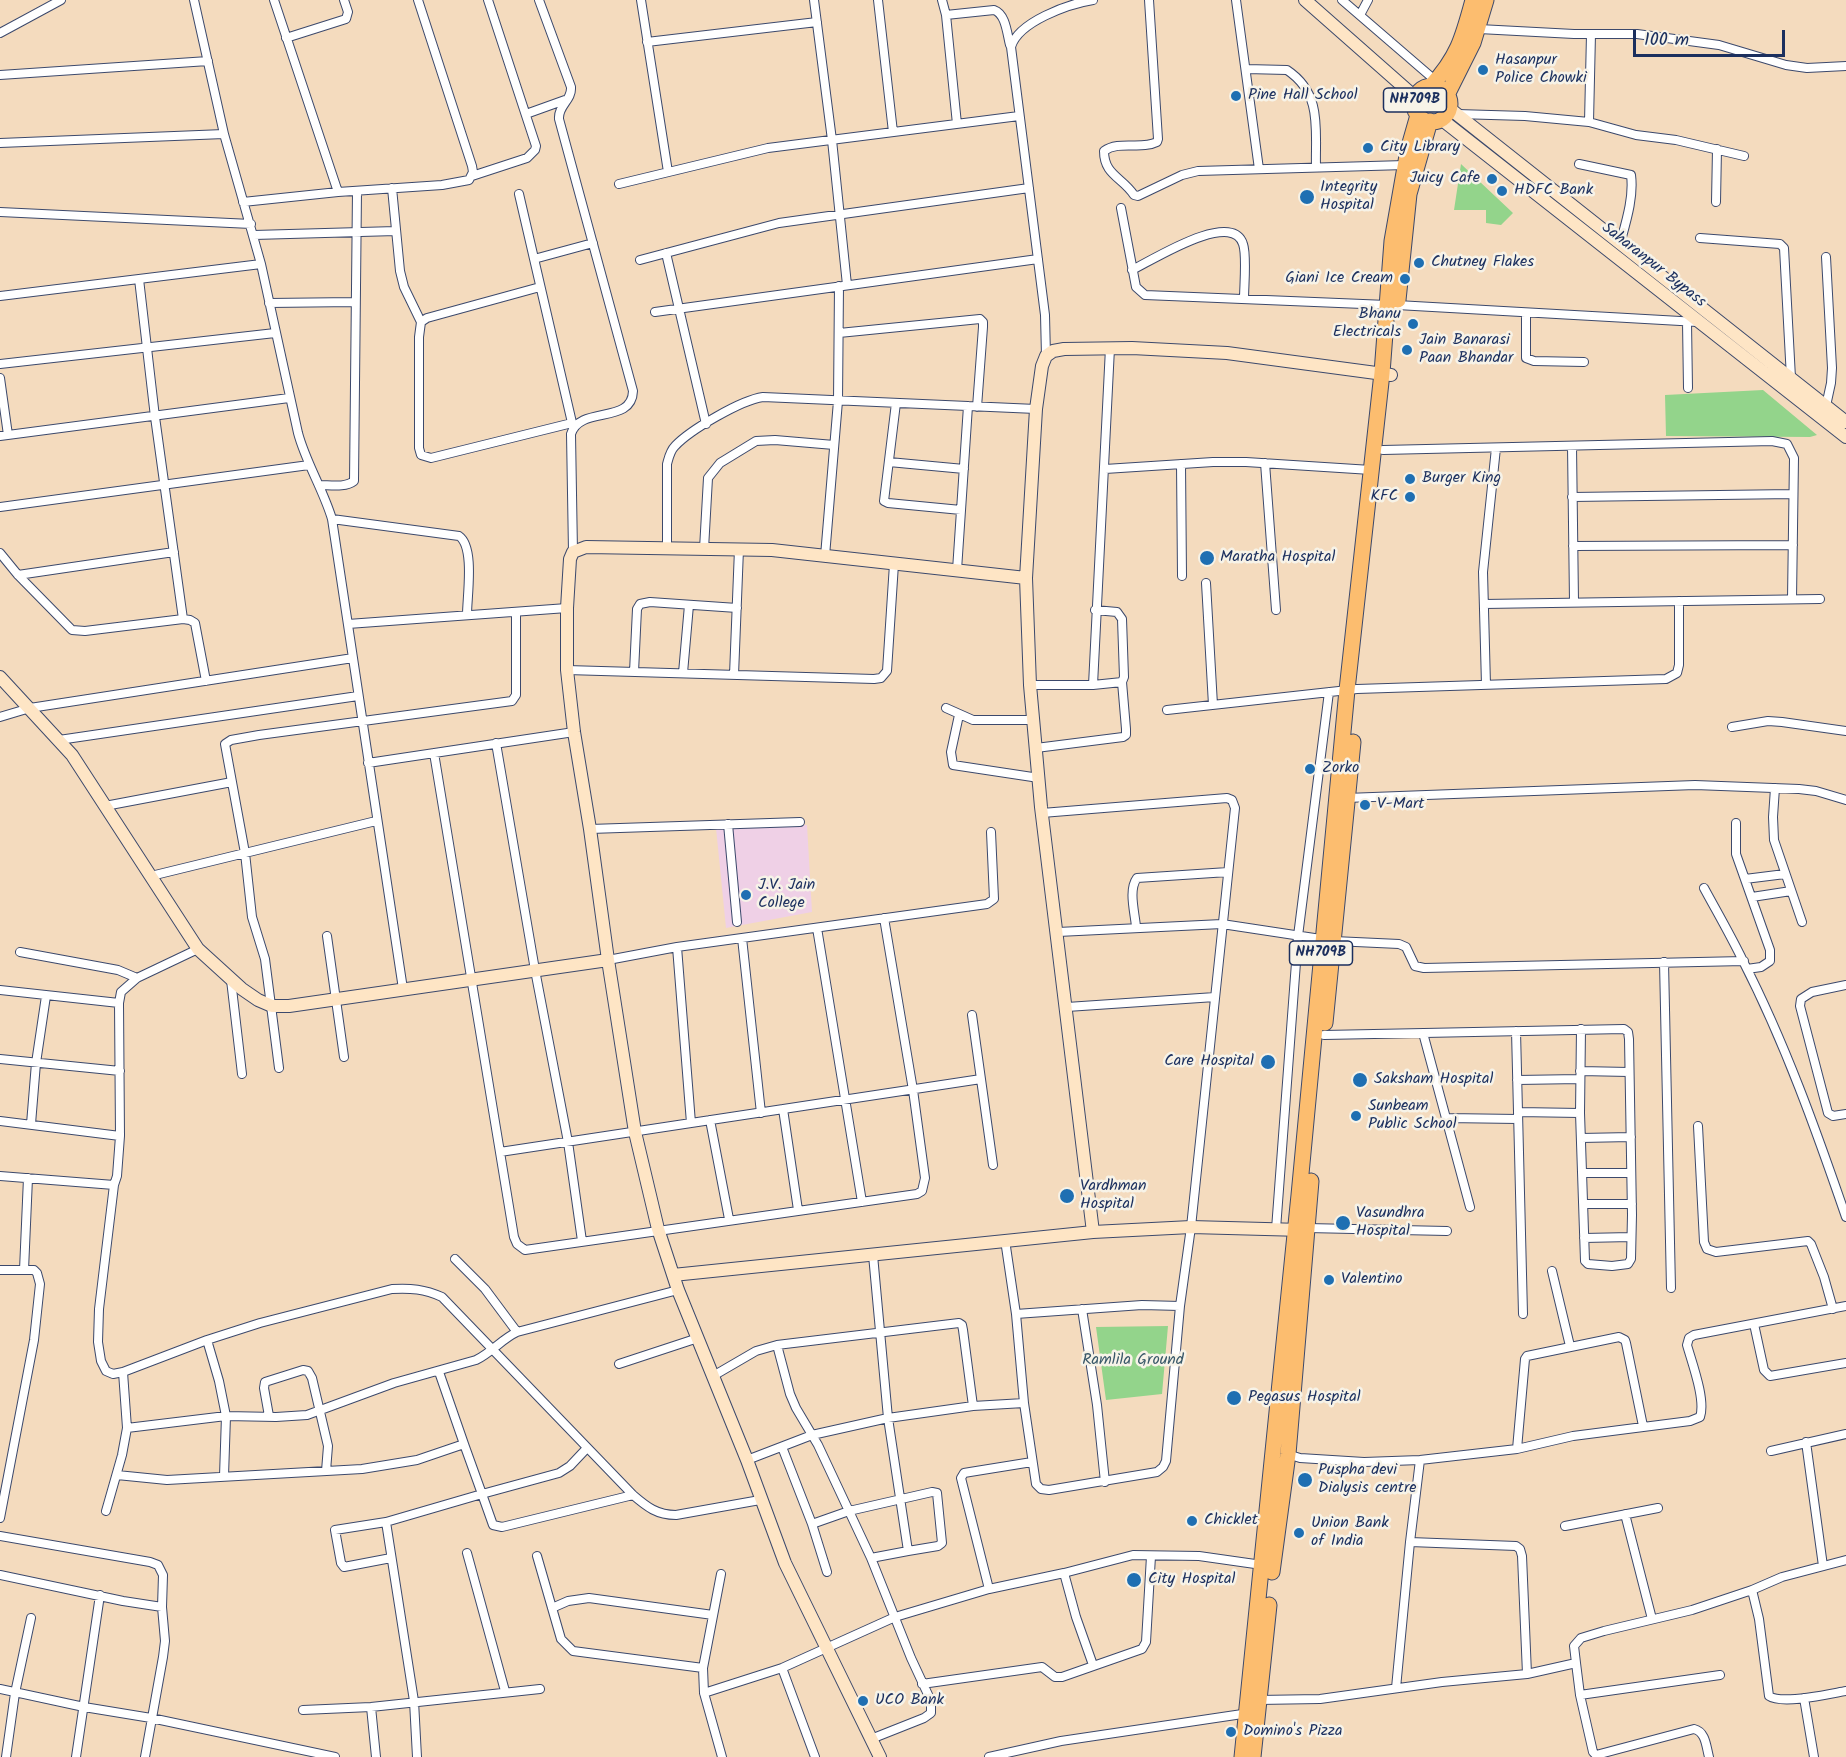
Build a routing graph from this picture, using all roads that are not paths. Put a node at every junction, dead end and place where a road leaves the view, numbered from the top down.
1 (61, 0) edge
2 (194, 0) edge
3 (274, 0) edge
4 (344, 0) edge
5 (418, 0) edge
6 (488, 0) edge
7 (539, 0) edge
8 (641, 0) edge
9 (814, 0) edge
10 (878, 0) edge
11 (942, 0) edge
12 (1093, 0) edge
13 (1149, 0) edge
14 (1236, 0) edge
15 (1305, 0) edge
16 (1342, 0) edge
17 (1368, 0) edge
18 (1473, 0) edge
19 (1486, 0) edge
20 (946, 15) junction
21 (1360, 15) junction
22 (817, 22) junction
23 (1479, 29) junction
24 (0, 33) edge
25 (1591, 34) junction
26 (286, 38) junction
27 (647, 42) junction
28 (1011, 47) junction
29 (208, 61) junction
30 (1846, 66) edge
31 (1246, 69) junction
32 (0, 75) edge
33 (1433, 83) junction
34 (1415, 97) junction
35 (569, 99) junction
36 (1440, 112) junction
37 (526, 114) junction
38 (1019, 116) junction
39 (1589, 122) junction
40 (957, 124) junction
41 (893, 132) junction
42 (224, 134) junction
43 (832, 140) junction
44 (0, 143) edge
45 (1717, 149) junction
46 (1744, 156) dead end
47 (1579, 164) dead end
48 (1406, 165) junction
49 (1316, 167) junction
50 (1259, 169) junction
51 (668, 172) junction
52 (472, 176) junction
53 (619, 184) dead end
54 (392, 188) junction
55 (1029, 188) junction
56 (357, 191) junction
57 (338, 192) junction
58 (519, 194) dead end
59 (243, 202) junction
60 (1716, 202) dead end
61 (1121, 208) dead end
62 (0, 212) edge
63 (839, 214) junction
64 (251, 224) junction
65 (396, 231) junction
66 (356, 232) junction
67 (254, 235) junction
68 (1700, 238) dead end
69 (593, 243) junction
70 (1620, 244) junction
71 (666, 253) junction
72 (1826, 257) dead end
73 (534, 259) junction
74 (1038, 259) junction
75 (640, 260) dead end
76 (261, 264) junction
77 (1132, 270) junction
78 (139, 279) junction
79 (843, 285) junction
80 (540, 287) junction
81 (0, 296) edge
82 (1244, 299) junction
83 (355, 302) junction
84 (269, 303) junction
85 (1392, 305) junction
86 (680, 308) junction
87 (655, 312) dead end
88 (1526, 314) junction
89 (421, 322) junction
90 (1692, 322) junction
91 (275, 333) junction
92 (839, 333) junction
93 (147, 347) junction
94 (1110, 348) junction
95 (1046, 356) junction
96 (1584, 362) dead end
97 (0, 364) edge
98 (1387, 374) junction
99 (0, 378) edge
100 (1791, 378) junction
101 (1688, 388) dead end
102 (289, 398) junction
103 (838, 401) junction
104 (896, 404) junction
105 (973, 406) junction
106 (1826, 406) junction
107 (1036, 409) junction
108 (155, 417) junction
109 (1846, 422) edge
110 (706, 424) junction
111 (573, 425) junction
112 (4, 435) edge
113 (1846, 437) edge
114 (834, 445) junction
115 (1572, 446) junction
116 (1496, 448) junction
117 (1383, 450) junction
118 (889, 462) junction
119 (1181, 464) junction
120 (1265, 464) junction
121 (309, 465) junction
122 (964, 469) junction
123 (1105, 469) junction
124 (1371, 470) junction
125 (165, 485) junction
126 (319, 485) junction
127 (1793, 494) junction
128 (1572, 497) junction
129 (0, 507) edge
130 (961, 510) junction
131 (332, 519) junction
132 (1793, 545) junction
133 (1573, 546) junction
134 (666, 548) junction
135 (704, 549) junction
136 (740, 549) junction
137 (174, 552) junction
138 (573, 552) junction
139 (0, 553) edge
140 (825, 556) junction
141 (894, 564) junction
142 (957, 570) junction
143 (18, 575) junction
144 (1182, 576) dead end
145 (1026, 578) junction
146 (1206, 583) dead end
147 (1792, 599) junction
148 (1820, 599) dead end
149 (1679, 601) junction
150 (1574, 602) junction
151 (689, 604) junction
152 (1484, 604) junction
153 (567, 608) junction
154 (737, 608) junction
155 (1095, 610) junction
156 (1276, 610) dead end
157 (516, 612) junction
158 (467, 615) junction
159 (183, 619) junction
160 (348, 624) junction
161 (353, 658) junction
162 (567, 670) junction
163 (633, 672) junction
164 (683, 673) junction
165 (734, 675) junction
166 (0, 676) edge
167 (206, 681) junction
168 (1122, 682) junction
169 (1030, 685) junction
170 (1093, 685) junction
171 (1486, 685) junction
172 (1352, 689) junction
173 (1329, 692) junction
174 (358, 696) junction
175 (1213, 705) junction
176 (30, 708) junction
177 (946, 708) dead end
178 (1167, 710) dead end
179 (959, 715) junction
180 (0, 717) edge
181 (362, 720) junction
182 (1034, 720) junction
183 (1732, 727) dead end
184 (1846, 731) edge
185 (574, 732) junction
186 (59, 740) junction
187 (496, 743) junction
188 (1036, 748) junction
189 (434, 753) junction
190 (368, 763) junction
191 (1039, 778) junction
192 (232, 782) junction
193 (1775, 788) junction
194 (1342, 799) junction
195 (1846, 800) edge
196 (105, 806) junction
197 (1042, 813) junction
198 (376, 821) junction
199 (800, 822) dead end
200 (728, 824) junction
201 (1736, 824) dead end
202 (590, 829) junction
203 (992, 832) dead end
204 (245, 853) junction
205 (1228, 872) junction
206 (1785, 874) junction
207 (151, 876) junction
208 (1745, 879) junction
209 (1704, 888) dead end
210 (1791, 891) junction
211 (1752, 897) junction
212 (884, 918) junction
213 (737, 922) dead end
214 (1802, 922) dead end
215 (1222, 924) junction
216 (817, 927) junction
217 (1136, 927) junction
218 (1058, 932) junction
219 (327, 936) dead end
220 (1298, 936) junction
221 (742, 938) junction
222 (1328, 940) junction
223 (677, 947) junction
224 (198, 949) junction
225 (20, 952) dead end
226 (608, 960) junction
227 (1664, 962) junction
228 (1745, 965) junction
229 (534, 970) junction
230 (137, 978) junction
231 (470, 979) junction
232 (231, 980) junction
233 (1846, 985) edge
234 (403, 989) junction
235 (0, 990) edge
236 (46, 996) junction
237 (1215, 997) junction
238 (335, 999) junction
239 (119, 1003) junction
240 (272, 1006) junction
241 (1066, 1007) junction
242 (972, 1015) dead end
243 (1581, 1029) junction
244 (1516, 1031) junction
245 (1423, 1033) junction
246 (1324, 1035) junction
247 (344, 1057) dead end
248 (0, 1059) edge
249 (36, 1063) junction
250 (279, 1068) dead end
251 (120, 1071) junction
252 (1629, 1072) junction
253 (242, 1074) dead end
254 (1580, 1075) junction
255 (981, 1079) junction
256 (1517, 1080) junction
257 (913, 1090) junction
258 (846, 1100) junction
259 (783, 1109) junction
260 (761, 1113) junction
261 (1580, 1113) junction
262 (1846, 1114) edge
263 (1518, 1116) junction
264 (1446, 1118) junction
265 (710, 1120) junction
266 (0, 1121) edge
267 (691, 1123) junction
268 (31, 1124) junction
269 (1698, 1126) dead end
270 (635, 1132) junction
271 (120, 1136) junction
272 (1630, 1137) junction
273 (1581, 1138) junction
274 (568, 1142) junction
275 (500, 1152) junction
276 (993, 1165) dead end
277 (1583, 1173) junction
278 (1631, 1173) junction
279 (0, 1176) edge
280 (28, 1178) junction
281 (114, 1185) junction
282 (862, 1202) junction
283 (1584, 1204) junction
284 (1632, 1204) junction
285 (1470, 1207) dead end
286 (798, 1210) junction
287 (1846, 1217) edge
288 (729, 1220) junction
289 (1191, 1227) junction
290 (658, 1229) junction
291 (1276, 1229) junction
292 (1303, 1229) junction
293 (1447, 1231) dead end
294 (1093, 1232) junction
295 (1631, 1237) junction
296 (1584, 1238) junction
297 (1005, 1240) junction
298 (582, 1241) junction
299 (873, 1255) junction
300 (455, 1259) dead end
301 (0, 1270) edge
302 (24, 1270) junction
303 (1552, 1270) dead end
304 (673, 1275) junction
305 (1671, 1288) dead end
306 (678, 1290) junction
307 (1180, 1306) junction
308 (1846, 1306) edge
309 (1082, 1309) junction
310 (1833, 1309) junction
311 (1016, 1314) junction
312 (1523, 1314) dead end
313 (1754, 1324) junction
314 (517, 1332) junction
315 (879, 1333) junction
316 (698, 1338) junction
317 (207, 1340) junction
318 (777, 1345) junction
319 (1570, 1346) junction
320 (492, 1351) junction
321 (1846, 1363) edge
322 (619, 1364) dead end
323 (123, 1372) junction
324 (439, 1372) junction
325 (713, 1376) junction
326 (1024, 1403) junction
327 (973, 1406) junction
328 (319, 1412) junction
329 (226, 1416) junction
330 (269, 1416) junction
331 (888, 1418) junction
332 (1643, 1426) junction
333 (127, 1428) junction
334 (1846, 1434) edge
335 (812, 1435) junction
336 (1806, 1442) junction
337 (464, 1444) junction
338 (782, 1447) junction
339 (587, 1448) junction
340 (1517, 1449) junction
341 (1770, 1451) dead end
342 (1280, 1453) junction
343 (747, 1460) junction
344 (1420, 1460) junction
345 (1032, 1462) junction
346 (326, 1471) junction
347 (117, 1476) junction
348 (224, 1476) junction
349 (1105, 1482) junction
350 (482, 1494) junction
351 (633, 1495) junction
352 (760, 1500) junction
353 (899, 1500) junction
354 (1658, 1508) dead end
355 (106, 1511) dead end
356 (849, 1511) junction
357 (1625, 1514) junction
358 (0, 1518) edge
359 (386, 1522) junction
360 (813, 1524) junction
361 (1566, 1526) dead end
362 (0, 1536) edge
363 (1410, 1542) junction
364 (908, 1551) junction
365 (468, 1552) dead end
366 (537, 1556) dead end
367 (1151, 1556) junction
368 (391, 1558) junction
369 (871, 1558) junction
370 (1846, 1560) edge
371 (1262, 1565) junction
372 (1823, 1566) junction
373 (827, 1572) dead end
374 (721, 1574) dead end
375 (1064, 1574) junction
376 (0, 1575) edge
377 (989, 1589) junction
378 (1752, 1590) junction
379 (100, 1595) junction
380 (162, 1607) junction
381 (552, 1608) junction
382 (713, 1615) junction
383 (895, 1617) junction
384 (31, 1618) dead end
385 (1652, 1619) junction
386 (825, 1647) junction
387 (1576, 1663) junction
388 (1093, 1665) junction
389 (703, 1668) junction
390 (782, 1668) junction
391 (1527, 1674) junction
392 (1720, 1675) dead end
393 (922, 1684) junction
394 (1396, 1688) junction
395 (0, 1689) edge
396 (540, 1689) dead end
397 (505, 1691) junction
398 (1846, 1691) edge
399 (15, 1693) junction
400 (704, 1694) junction
401 (1580, 1695) junction
402 (1804, 1698) junction
403 (414, 1701) junction
404 (1253, 1706) junction
405 (84, 1707) junction
406 (371, 1707) junction
407 (303, 1710) dead end
408 (151, 1718) junction
409 (871, 1739) junction
410 (297, 1753) edge
411 (6, 1757) edge
412 (76, 1757) edge
413 (145, 1757) edge
414 (335, 1757) edge
415 (376, 1757) edge
416 (411, 1757) edge
417 (417, 1757) edge
418 (423, 1757) edge
419 (722, 1757) edge
420 (815, 1757) edge
421 (880, 1757) edge
422 (989, 1757) edge
423 (1242, 1757) edge
424 (1253, 1757) edge
425 (1709, 1757) edge
426 (1814, 1757) edge

1 - 24 street
2 - 29 street
3 - 26 street
4 - 26 street
5 - 52 street
6 - 37 street
7 - 35 street
8 - 27 street
9 - 22 street
10 - 41 street
11 - 20 street
12 - 28 street
13 - 50 street
14 - 31 street
15 - 34 street
16 - 21 street
17 - 21 street
18 - 33 highway, NH709B
19 - 23 highway, NH709B
20 - 28 street
20 - 40 street
21 - 33 street
22 - 27 street
22 - 43 street
23 - 25 street
23 - 36 highway, NH709B
25 - 30 street
25 - 39 street
26 - 57 street
27 - 51 street
28 - 38 street
29 - 32 street
29 - 42 street
31 - 49 street
31 - 50 street
33 - 34 highway, NH709B
33 - 36 highway, NH709B
34 - 36 highway, NH709B
35 - 37 street
35 - 69 street
36 - 39 street
36 - 48 highway, NH709B
36 - 70 street
36 - 85 highway, NH709B
36 - 90 street, Saharanpur Bypass
37 - 52 street
38 - 40 street
38 - 55 street
39 - 45 street
40 - 41 street
41 - 43 street
42 - 44 street
42 - 59 street
43 - 51 street
43 - 63 street
45 - 46 street
45 - 60 street
47 - 70 street
48 - 49 street
48 - 85 highway, NH709B
49 - 50 street
51 - 53 street
52 - 54 street
54 - 56 street
54 - 65 street
55 - 63 street
55 - 74 street
56 - 57 street
56 - 66 street
57 - 59 street
58 - 73 street
59 - 64 street
61 - 77 street
62 - 64 street
63 - 71 street
63 - 79 street
64 - 67 street
65 - 66 street
65 - 89 street
66 - 67 street
66 - 83 street
67 - 76 street
68 - 100 street
69 - 73 street
69 - 111 street
70 - 100 street
71 - 75 street
71 - 86 street
72 - 106 street
73 - 80 street
74 - 79 street
74 - 95 street
76 - 78 street
76 - 84 street
77 - 82 street
77 - 82 street
78 - 81 street
78 - 93 street
79 - 86 street
79 - 92 street
80 - 89 street
80 - 111 street
82 - 85 street
83 - 84 street
83 - 126 street
84 - 91 street
85 - 88 street
85 - 98 highway, NH709B
86 - 87 street
86 - 110 street
88 - 90 street
88 - 96 street
89 - 111 street
90 - 101 street
90 - 113 street, Saharanpur Bypass
91 - 93 street
91 - 102 street
92 - 103 street
92 - 105 street
93 - 97 street
93 - 108 street
94 - 95 street
94 - 98 street
94 - 123 street
95 - 107 street
98 - 117 highway, NH709B
98 - 124 highway, NH709B
99 - 112 street
100 - 106 street
102 - 108 street
102 - 121 street
103 - 104 street
103 - 110 street
103 - 114 street
104 - 105 street
104 - 118 street
105 - 107 street
105 - 122 street
106 - 109 street
107 - 145 street
108 - 112 street
108 - 125 street
110 - 134 street
111 - 138 street
114 - 135 street
114 - 140 street
115 - 116 street
115 - 127 street
115 - 128 street
116 - 117 street
116 - 152 street
117 - 172 highway, NH709B
118 - 122 street
118 - 130 street
119 - 120 street
119 - 123 street
119 - 144 street
120 - 124 street
120 - 156 street
121 - 125 street
121 - 126 street
122 - 130 street
123 - 155 street
124 - 172 highway, NH709B
125 - 129 street
125 - 137 street
126 - 131 street
127 - 128 street
127 - 132 street
128 - 133 street
130 - 142 street
131 - 158 street
131 - 160 street
132 - 133 street
132 - 147 street
133 - 150 street
134 - 135 street
134 - 138 street
135 - 136 street
136 - 140 street
136 - 154 street
137 - 143 street
137 - 159 street
138 - 153 street
139 - 143 street
140 - 141 street
141 - 142 street
141 - 165 street
142 - 145 street
143 - 159 street
145 - 169 street
146 - 175 street
147 - 148 street
147 - 149 street
149 - 150 street
149 - 171 street
150 - 152 street
151 - 154 street
151 - 163 street
151 - 164 street
152 - 171 street
153 - 157 street
153 - 162 street
154 - 165 street
155 - 168 street
155 - 170 street
157 - 158 street
157 - 181 street
158 - 160 street
159 - 167 street
160 - 161 street
161 - 167 street
161 - 174 street
162 - 163 street
162 - 185 street
163 - 164 street
164 - 165 street
166 - 176 street
167 - 176 street
168 - 170 street
168 - 188 street
169 - 170 street
169 - 182 street
171 - 172 street
172 - 173 street
172 - 194 highway, NH709B
173 - 175 street
173 - 220 street
174 - 181 street
174 - 186 street
175 - 178 street
176 - 180 street
176 - 186 street
177 - 179 street
179 - 182 street
179 - 191 street
181 - 190 street
181 - 192 street
182 - 188 street
183 - 184 street
185 - 187 street
185 - 202 street
186 - 196 street
187 - 189 street
187 - 229 street
188 - 191 street
189 - 190 street
189 - 231 street
190 - 198 street
191 - 197 street
192 - 196 street
192 - 204 street
193 - 194 street
193 - 195 street
193 - 206 street
194 - 222 highway, NH709B
196 - 207 street
197 - 205 street
197 - 218 street
198 - 204 street
198 - 234 street
199 - 200 street
200 - 202 street
200 - 213 street
201 - 208 street
202 - 226 street
203 - 212 street
204 - 207 street
204 - 240 street
205 - 215 street
205 - 217 street
206 - 208 street
206 - 210 street
207 - 224 street
208 - 211 street
209 - 228 street
210 - 211 street
210 - 214 street
211 - 228 street
212 - 216 street
212 - 257 street
215 - 217 street
215 - 220 street
215 - 237 street
216 - 221 street
216 - 258 street
217 - 218 street
218 - 241 street
219 - 238 street
220 - 222 street
220 - 291 street
221 - 223 street
221 - 260 street
222 - 227 street
222 - 246 highway, NH709B
222 - 292 highway, NH709B
223 - 226 street
223 - 267 street
224 - 230 street
224 - 232 street
225 - 230 street
226 - 229 street
226 - 270 street
227 - 228 street
227 - 305 street
228 - 287 street
229 - 231 street
229 - 274 street
230 - 239 street
231 - 234 street
231 - 275 street
232 - 240 street
232 - 253 street
233 - 262 street
234 - 238 street
235 - 236 street
236 - 239 street
236 - 249 street
237 - 241 street
237 - 289 street
238 - 240 street
238 - 247 street
239 - 251 street
240 - 250 street
241 - 294 street
242 - 255 street
243 - 244 street
243 - 252 street
243 - 254 street
244 - 245 street
244 - 256 street
245 - 246 street
245 - 264 street
246 - 292 highway, NH709B
248 - 249 street
249 - 251 street
249 - 268 street
251 - 271 street
252 - 254 street
252 - 272 street
254 - 256 street
254 - 261 street
255 - 257 street
255 - 276 street
256 - 263 street
257 - 258 street
257 - 282 street
258 - 259 street
258 - 282 street
259 - 260 street
259 - 286 street
260 - 265 street
261 - 263 street
261 - 273 street
263 - 264 street
263 - 312 street
264 - 285 street
265 - 267 street
265 - 288 street
266 - 268 street
267 - 270 street
268 - 271 street
269 - 310 street
270 - 274 street
270 - 290 street
271 - 281 street
272 - 273 street
272 - 278 street
273 - 277 street
274 - 275 street
274 - 298 street
275 - 298 street
277 - 278 street
277 - 283 street
278 - 284 street
279 - 280 street
280 - 281 street
280 - 302 street
281 - 323 street
282 - 286 street
283 - 284 street
283 - 296 street
284 - 295 street
286 - 288 street
288 - 290 street
289 - 291 street
289 - 294 street
289 - 307 street
290 - 298 street
290 - 304 street
291 - 292 street
292 - 293 street
292 - 342 highway, NH709B
294 - 297 street
295 - 296 street
295 - 296 street
297 - 299 street
297 - 311 street
299 - 304 street
299 - 315 street
300 - 314 street
301 - 302 street
302 - 358 street
303 - 319 street
304 - 306 street
306 - 314 street
306 - 316 street
307 - 309 street
307 - 349 street
308 - 310 street
309 - 311 street
309 - 349 street
310 - 313 street
311 - 326 street
313 - 321 street
313 - 332 street
314 - 320 street
315 - 318 street
315 - 327 street
315 - 331 street
316 - 322 street
316 - 325 street
317 - 320 street
317 - 323 street
317 - 329 street
318 - 325 street
318 - 335 street
319 - 332 street
319 - 340 street
320 - 324 street
320 - 339 street
323 - 333 street
324 - 328 street
324 - 337 street
325 - 343 street
326 - 327 street
326 - 345 street
327 - 331 street
328 - 330 street
328 - 330 street
328 - 346 street
329 - 330 street
329 - 333 street
329 - 348 street
331 - 335 street
331 - 353 street
332 - 340 street
333 - 347 street
334 - 336 street
335 - 338 street
335 - 356 street
336 - 341 street
336 - 372 street
337 - 346 street
337 - 350 street
338 - 343 street
338 - 360 street
339 - 350 street
339 - 351 street
340 - 344 street
342 - 344 street
342 - 371 highway, NH709B
342 - 404 highway, NH709B
343 - 352 street
344 - 363 street
345 - 349 street
345 - 377 street
346 - 348 street
347 - 348 street
347 - 355 street
350 - 351 street
350 - 359 street
351 - 352 street
352 - 386 street
353 - 356 street
353 - 364 street
353 - 364 street
354 - 357 street
356 - 360 street
356 - 369 street
357 - 361 street
357 - 385 street
359 - 368 street
359 - 368 street
360 - 373 street
362 - 380 street
363 - 391 street
363 - 394 street
364 - 369 street
365 - 397 street
366 - 381 street
367 - 371 street
367 - 375 street
367 - 388 street
368 - 403 street
369 - 383 street
370 - 372 street
371 - 404 highway, NH709B
372 - 378 street
374 - 382 street
375 - 377 street
375 - 388 street
376 - 379 street
377 - 383 street
378 - 385 street
378 - 402 street
379 - 380 street
379 - 405 street
380 - 408 street
381 - 382 street
381 - 389 street
382 - 389 street
383 - 386 street
383 - 393 street
384 - 399 street
385 - 387 street
386 - 390 street
386 - 409 street
387 - 391 street
387 - 401 street
388 - 393 street
389 - 400 street
390 - 400 street
390 - 420 street
391 - 394 street
392 - 401 street
393 - 409 street
394 - 404 street
395 - 399 street
396 - 397 street
397 - 403 street
398 - 402 street
399 - 405 street
399 - 411 street
400 - 419 street
401 - 425 street
402 - 426 street
403 - 406 street
403 - 417 street
404 - 422 street
404 - 423 highway, NH709B
404 - 424 highway, NH709B
405 - 408 street
405 - 412 street
406 - 407 street
406 - 415 street
408 - 410 street
408 - 413 street
409 - 421 street
410 - 414 street
416 - 417 street
417 - 418 street

